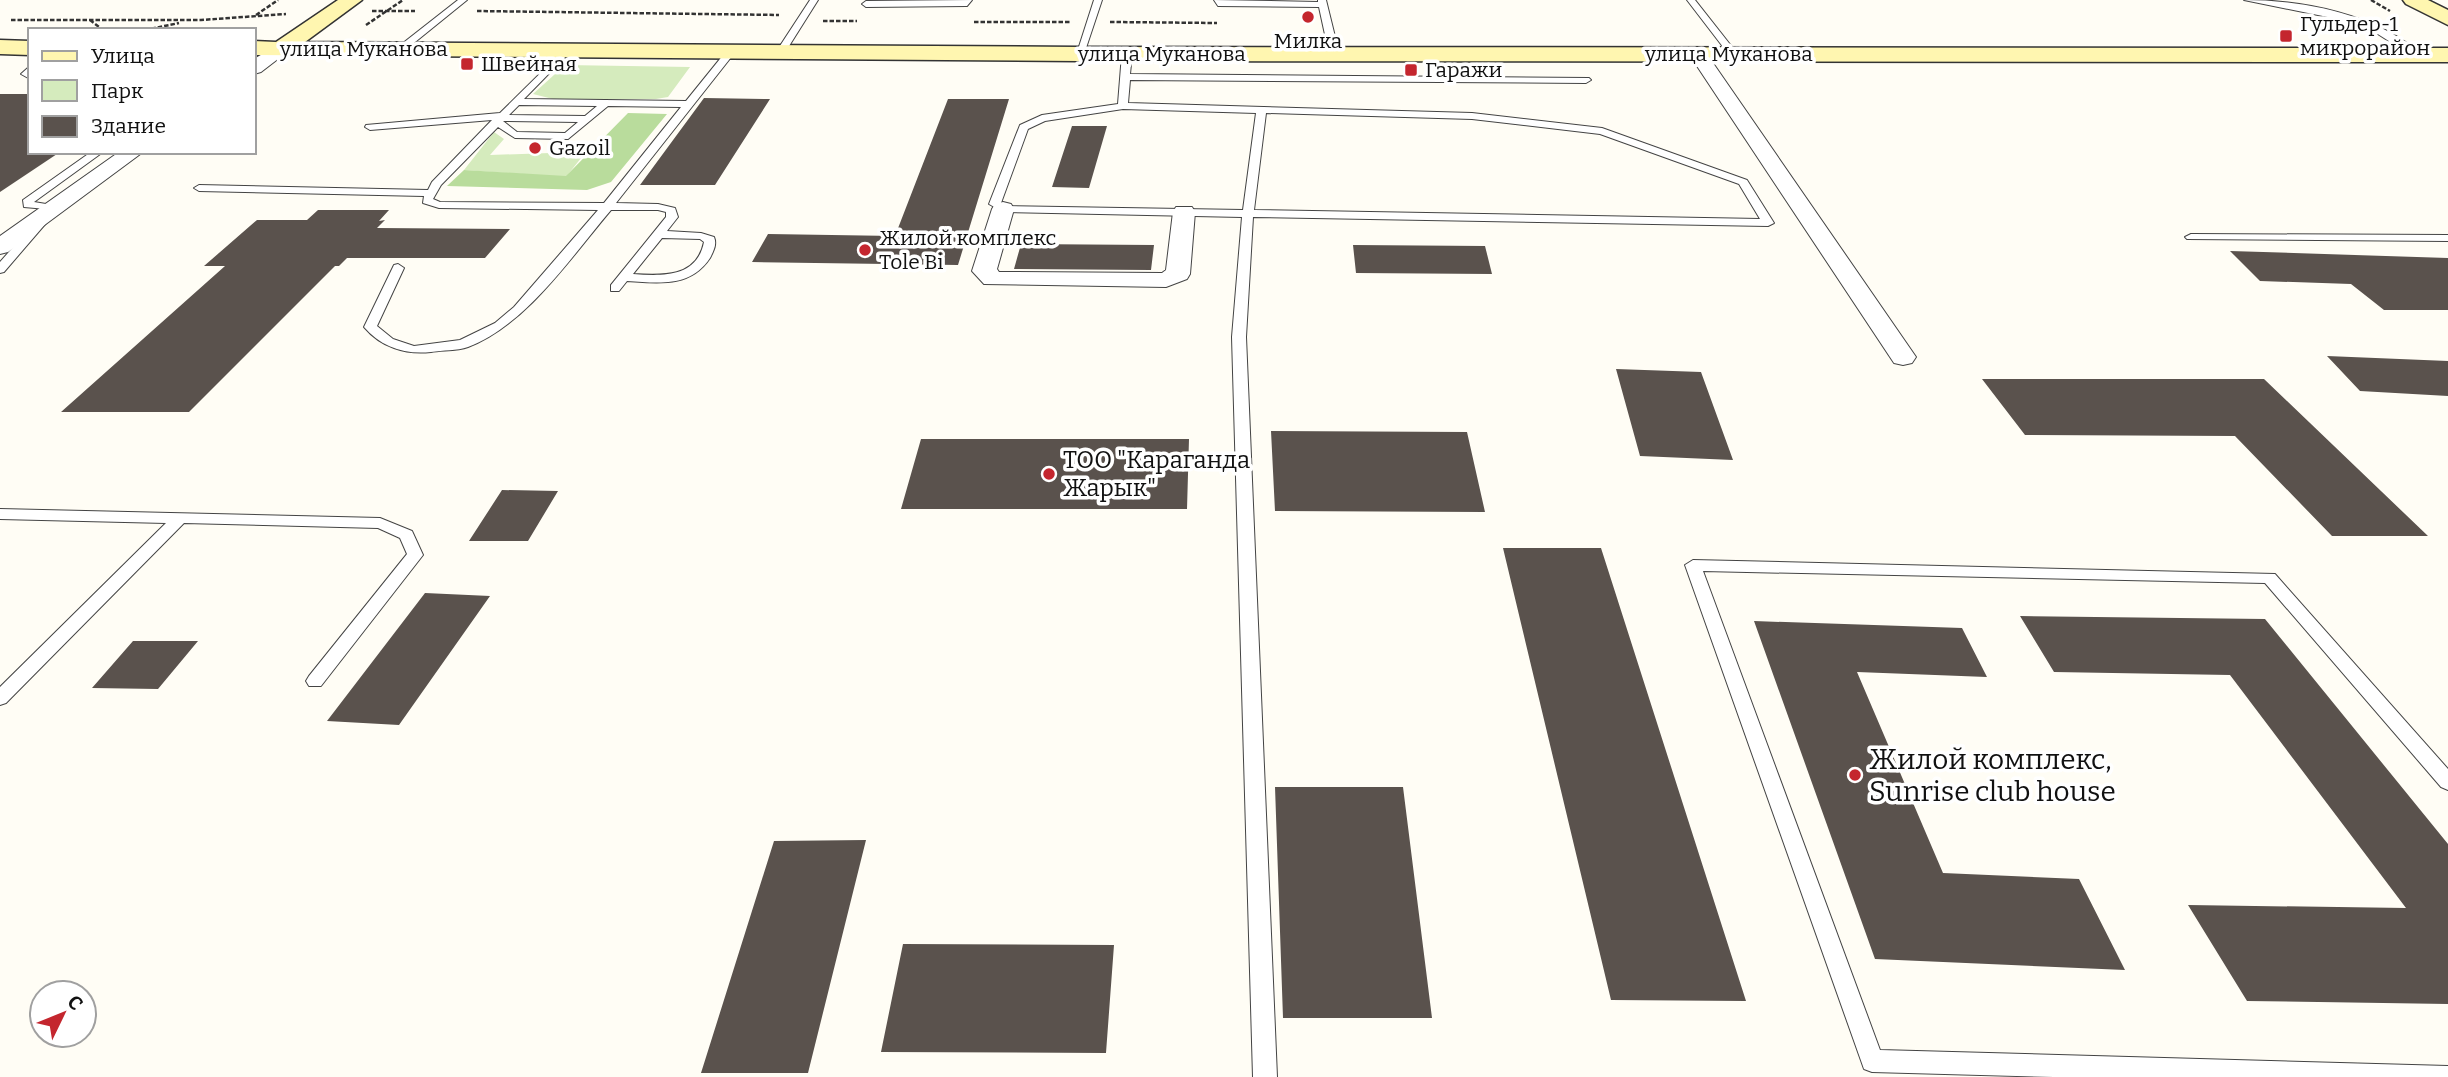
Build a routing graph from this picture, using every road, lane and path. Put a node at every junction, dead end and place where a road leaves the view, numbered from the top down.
1 (278, 0) edge
2 (403, 0) edge
3 (463, 0) edge
4 (814, 0) edge
5 (968, 0) edge
6 (1098, 0) edge
7 (1218, 0) edge
8 (1691, 0) edge
9 (2248, 0) edge
10 (2413, 0) edge
11 (1322, 3) edge
12 (866, 4) dead end
13 (358, 5) edge
14 (385, 10) junction
15 (449, 11) junction
16 (295, 14) dead end
17 (805, 15) junction
18 (253, 17) junction
19 (2448, 19) edge
20 (0, 20) edge
21 (90, 20) junction
22 (190, 20) junction
23 (100, 28) edge
24 (154, 28) edge
25 (0, 47) edge
26 (28, 47) edge
27 (256, 48) edge
28 (281, 48) junction
29 (401, 49) junction
30 (567, 50) junction
31 (731, 51) junction
32 (781, 52) junction
33 (1334, 53) junction
34 (1079, 54) junction
35 (1127, 54) junction
36 (1698, 54) junction
37 (1733, 54) junction
38 (2417, 55) junction
39 (2448, 55) edge
40 (256, 67) edge
41 (1126, 77) junction
42 (1586, 80) dead end
43 (516, 102) junction
44 (606, 103) junction
45 (689, 104) junction
46 (1123, 106) junction
47 (1261, 112) junction
48 (499, 118) junction
49 (588, 119) junction
50 (370, 128) dead end
51 (95, 154) edge
52 (131, 154) edge
53 (200, 188) dead end
54 (430, 193) junction
55 (607, 206) junction
56 (54, 208) junction
57 (1003, 209) junction
58 (1184, 212) junction
59 (1248, 214) junction
60 (660, 234) junction
61 (2191, 237) dead end
62 (2448, 238) edge
63 (0, 247) edge
64 (398, 268) dead end
65 (0, 269) edge
66 (624, 277) junction
67 (615, 288) dead end
68 (1903, 357) dead end
69 (0, 514) edge
70 (179, 519) junction
71 (315, 681) dead end
72 (0, 698) edge
73 (2448, 782) edge
74 (1265, 1077) edge
75 (2448, 1077) edge

1 - 18 path
2 - 14 path
3 - 15 lane
4 - 17 lane
5 - 12 lane
6 - 34 lane
7 - 11 lane
8 - 37 lane
9 - 38 lane
10 - 19 main road
11 - 33 lane
13 - 14 path
13 - 28 main road
14 - 15 path
15 - 17 path
15 - 29 lane
16 - 18 path
17 - 32 lane
18 - 22 path
20 - 21 path
21 - 22 path
21 - 23 path
22 - 24 path
25 - 26 main road
27 - 28 main road, улица Муканова
28 - 29 main road, улица Муканова
28 - 40 street
29 - 30 main road, улица Муканова
30 - 31 main road, улица Муканова
30 - 43 lane
31 - 32 main road, улица Муканова
31 - 45 lane
32 - 34 main road, улица Муканова
33 - 35 main road, улица Муканова
33 - 36 main road, улица Муканова
34 - 35 main road, улица Муканова
35 - 41 lane
36 - 37 main road, улица Муканова
36 - 68 street
37 - 38 main road, улица Муканова
38 - 39 main road, улица Муканова
41 - 42 lane
41 - 46 lane
43 - 44 lane
43 - 48 lane
44 - 45 lane
44 - 49 lane
45 - 55 lane
46 - 47 lane
46 - 57 lane
47 - 59 lane
47 - 59 lane
48 - 49 lane
48 - 49 lane
48 - 50 lane
48 - 54 lane
51 - 56 lane
52 - 56 street
53 - 54 lane
54 - 55 lane
55 - 60 lane
55 - 64 lane
56 - 63 street
56 - 65 lane
57 - 58 lane
57 - 58 street
58 - 59 lane
59 - 74 lane
60 - 66 lane
60 - 66 lane
61 - 62 lane
66 - 67 lane
69 - 70 lane
70 - 71 lane
70 - 72 lane
73 - 75 lane

